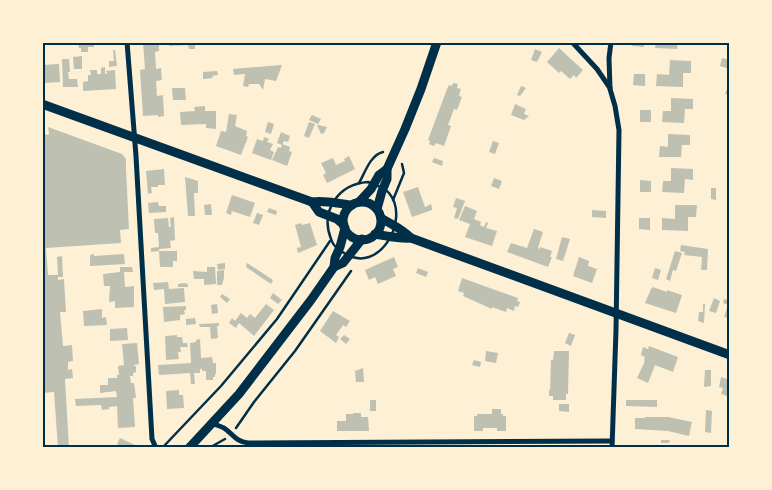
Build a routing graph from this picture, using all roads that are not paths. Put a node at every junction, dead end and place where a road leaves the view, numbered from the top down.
1 (127, 42) edge
2 (437, 42) edge
3 (572, 42) edge
4 (611, 42) edge
5 (610, 89) junction
6 (42, 104) edge
7 (134, 138) junction
8 (387, 169) junction
9 (312, 202) junction
10 (356, 203) junction
11 (379, 213) junction
12 (345, 227) junction
13 (375, 234) junction
14 (411, 238) junction
15 (362, 239) junction
16 (334, 267) junction
17 (616, 313) junction
18 (730, 355) edge
19 (212, 423) junction
20 (612, 441) junction
21 (156, 448) edge
22 (189, 448) edge
23 (612, 448) edge

1 - 7 street
2 - 8 street
3 - 5 street
4 - 5 street
5 - 17 street
6 - 7 street
7 - 9 street
7 - 21 street
8 - 10 street
8 - 11 street
9 - 10 street
9 - 12 street
10 - 11 street
10 - 12 street
11 - 13 street
11 - 14 street
12 - 15 street
12 - 16 street
13 - 14 street
13 - 15 street
14 - 17 street
15 - 16 street
16 - 19 street
17 - 18 street
17 - 20 street
19 - 20 street
19 - 22 street
20 - 23 street

